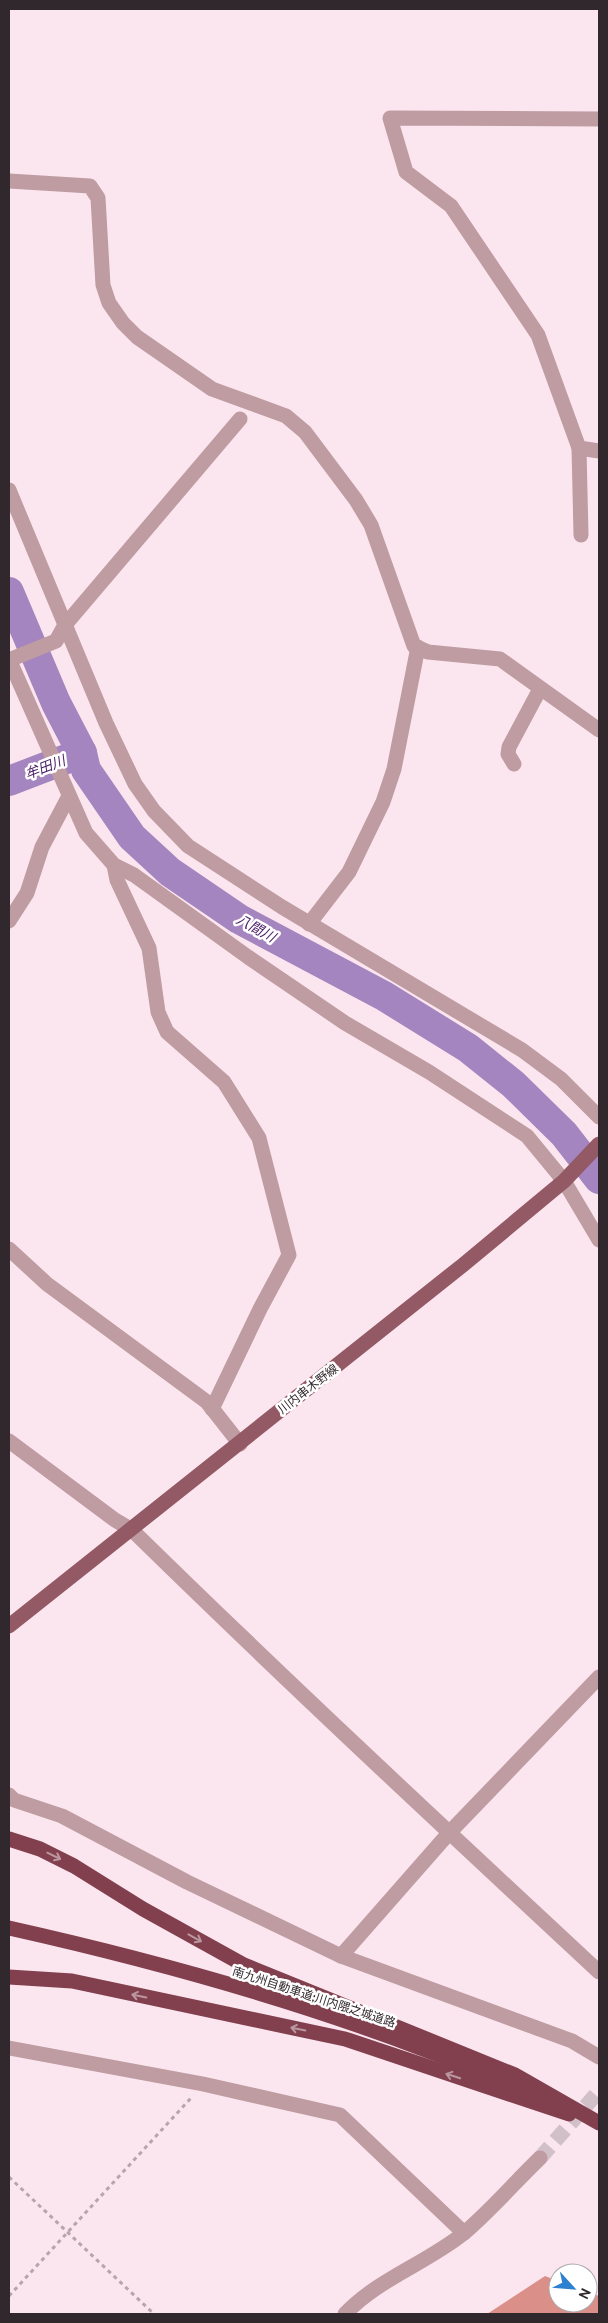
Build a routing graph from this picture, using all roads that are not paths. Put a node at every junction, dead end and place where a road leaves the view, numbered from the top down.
1 (599, 118) edge
2 (9, 181) edge
3 (240, 419) dead end
4 (579, 448) junction
5 (599, 451) edge
6 (9, 490) edge
7 (581, 535) dead end
8 (65, 625) junction
9 (418, 647) junction
10 (12, 658) edge
11 (540, 688) junction
12 (599, 730) edge
13 (514, 764) dead end
14 (70, 796) junction
15 (114, 865) junction
16 (9, 920) edge
17 (309, 924) junction
18 (599, 1117) edge
19 (599, 1144) edge
20 (564, 1181) junction
21 (599, 1240) edge
22 (9, 1249) edge
23 (212, 1409) junction
24 (9, 1442) edge
25 (240, 1444) junction
26 (132, 1530) junction
27 (9, 1626) edge
28 (599, 1677) edge
29 (9, 1795) edge
30 (449, 1833) junction
31 (9, 1839) edge
32 (9, 1928) edge
33 (341, 1956) junction
34 (599, 1972) edge
35 (9, 1976) edge
36 (9, 2048) edge
37 (599, 2057) edge
38 (599, 2123) edge
39 (540, 2158) tunnel mouth
40 (464, 2233) junction
41 (345, 2314) edge

1 - 4 street
2 - 9 street
3 - 8 street
4 - 5 street
4 - 7 street
6 - 8 street
8 - 10 street
8 - 17 street
9 - 11 street
9 - 17 street
10 - 14 street
11 - 12 street
11 - 13 street
14 - 15 street
14 - 16 street
15 - 20 street
15 - 23 street
17 - 18 street
19 - 20 main road, 川内串木野線
20 - 21 street
20 - 25 main road, 川内串木野線
22 - 23 street
23 - 25 street
24 - 26 street
25 - 26 main road, 川内串木野線
26 - 27 main road, 川内串木野線
26 - 30 street
28 - 30 street
29 - 33 street
30 - 33 street
30 - 34 street
31 -> 38 highway
32 - 38 highway, 南九州自動車道;川内隈之城道路
33 - 37 street
38 -> 35 highway
36 - 40 street
39 - 40 street
40 - 41 street

